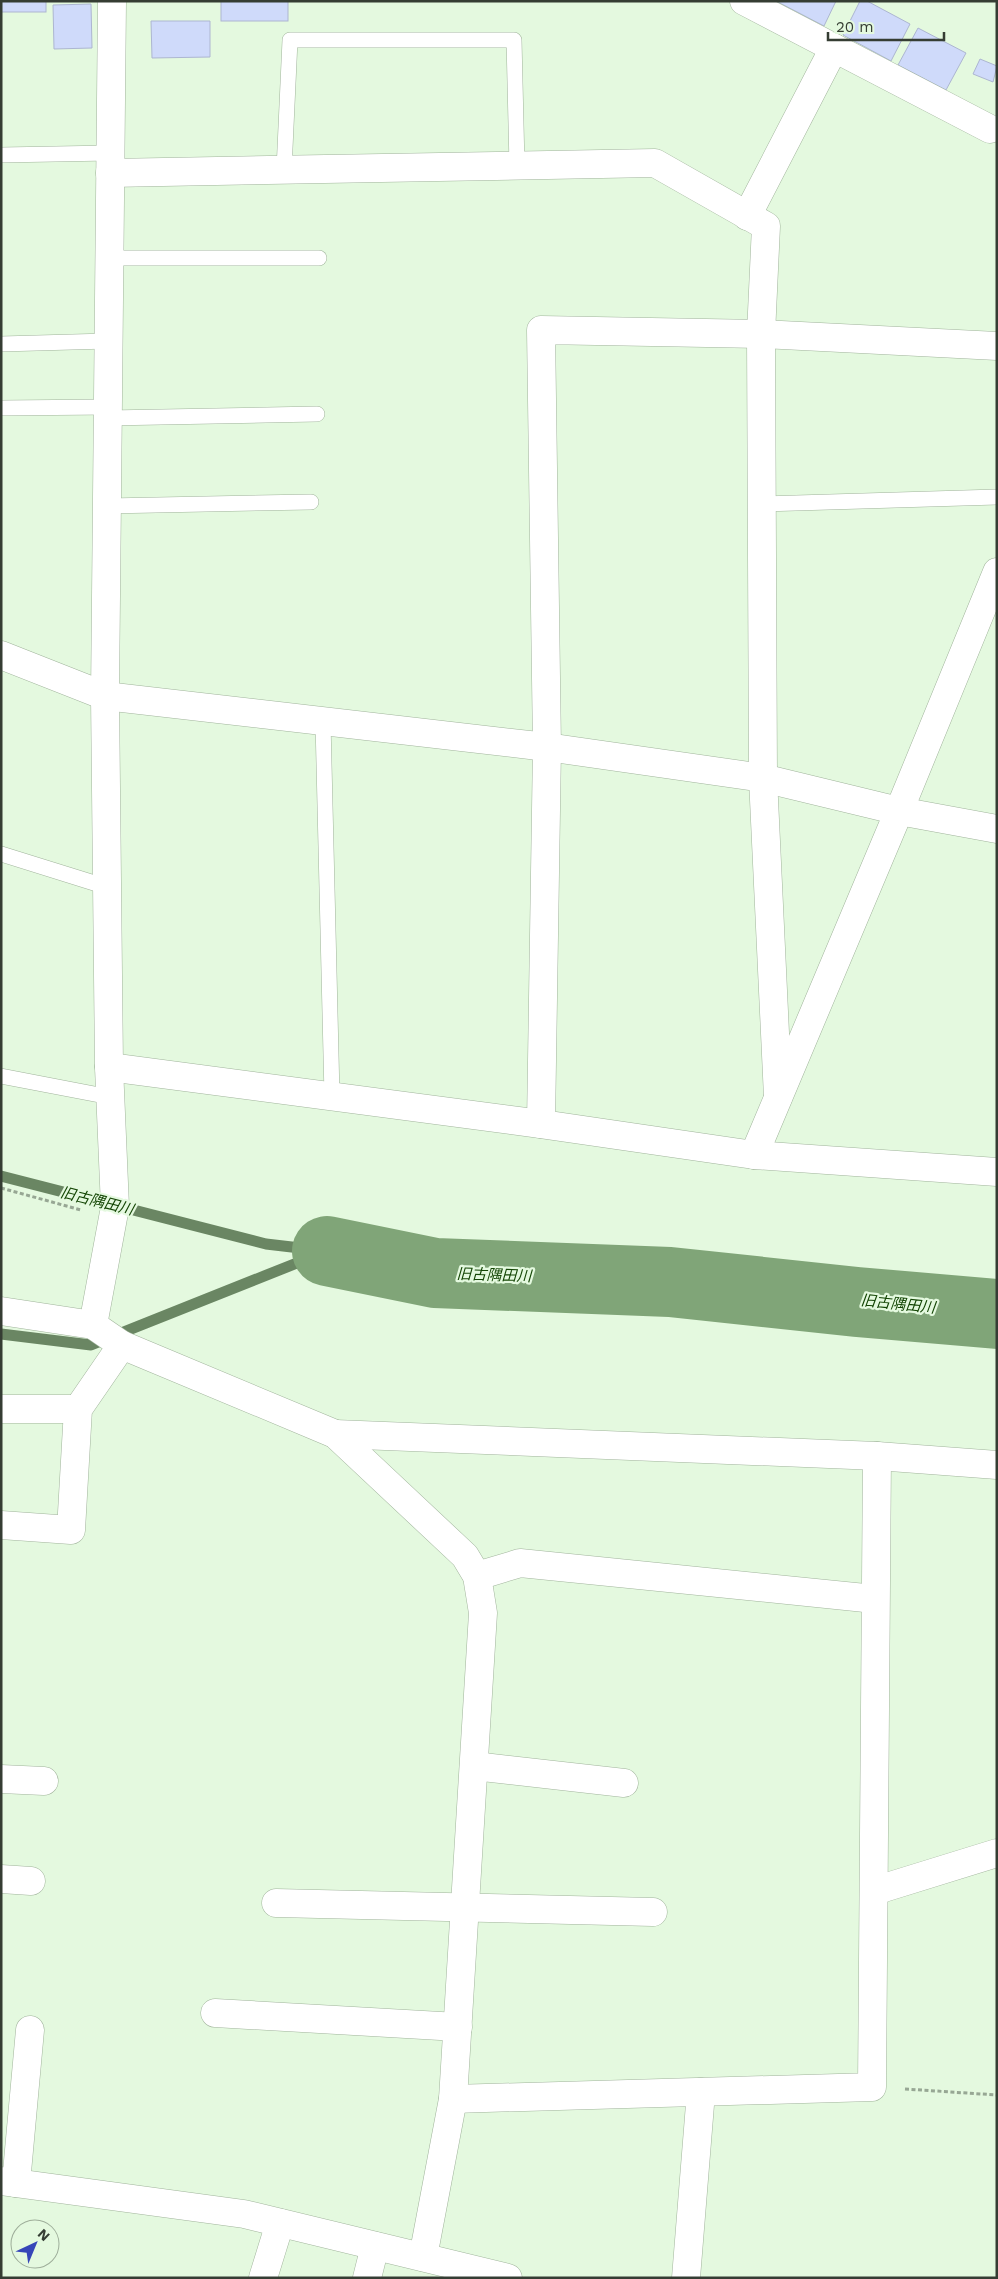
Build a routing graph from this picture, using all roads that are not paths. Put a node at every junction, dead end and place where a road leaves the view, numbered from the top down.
1 (112, 1) edge
2 (744, 1) edge
3 (834, 48) junction
4 (990, 129) dead end
5 (1, 154) edge
6 (110, 163) junction
7 (516, 166) junction
8 (284, 170) junction
9 (747, 216) junction
10 (109, 258) junction
11 (319, 258) dead end
12 (761, 334) junction
13 (108, 341) junction
14 (1, 344) edge
15 (997, 346) edge
16 (1, 408) edge
17 (108, 413) junction
18 (317, 414) dead end
19 (997, 497) edge
20 (311, 502) dead end
21 (762, 504) junction
22 (107, 506) junction
23 (997, 572) edge
24 (1, 655) edge
25 (105, 696) junction
26 (323, 722) junction
27 (547, 747) junction
28 (763, 778) junction
29 (899, 811) junction
30 (997, 829) edge
31 (1, 854) edge
32 (107, 887) junction
33 (109, 1067) junction
34 (1, 1076) edge
35 (332, 1096) junction
36 (778, 1097) junction
37 (110, 1098) junction
38 (541, 1124) junction
39 (754, 1155) junction
40 (997, 1172) edge
41 (1, 1311) edge
42 (93, 1325) junction
43 (122, 1345) junction
44 (1, 1409) edge
45 (78, 1409) junction
46 (335, 1434) junction
47 (877, 1456) junction
48 (997, 1465) edge
49 (1, 1525) edge
50 (477, 1576) junction
51 (875, 1599) junction
52 (474, 1766) junction
53 (1, 1779) edge
54 (44, 1782) dead end
55 (624, 1783) dead end
56 (997, 1853) edge
57 (1, 1879) edge
58 (31, 1881) dead end
59 (874, 1891) junction
60 (276, 1903) dead end
61 (465, 1908) junction
62 (653, 1912) dead end
63 (214, 2013) dead end
64 (458, 2027) junction
65 (30, 2030) dead end
66 (701, 2092) junction
67 (453, 2099) junction
68 (9, 2182) edge
69 (280, 2223) junction
70 (375, 2246) junction
71 (435, 2265) edge
72 (263, 2278) edge
73 (367, 2278) edge
74 (508, 2278) edge
75 (686, 2278) edge

1 - 6 street
2 - 3 street
3 - 4 street
3 - 9 street
5 - 6 lane
6 - 8 street
6 - 10 street
7 - 8 street
7 - 8 lane
7 - 9 street
9 - 12 street
10 - 11 lane
10 - 13 street
12 - 15 street
12 - 21 street
12 - 27 street
13 - 14 lane
13 - 17 street
16 - 17 lane
17 - 18 lane
17 - 22 street
19 - 21 lane
20 - 22 lane
21 - 28 street
22 - 25 street
23 - 29 street
24 - 25 street
25 - 26 street
25 - 32 street
26 - 27 street
26 - 35 lane
27 - 28 street
27 - 38 street
28 - 29 street
28 - 36 street
29 - 30 street
29 - 36 street
31 - 32 lane
32 - 33 street
33 - 35 street
33 - 37 street
34 - 37 lane
35 - 38 street
36 - 39 street
37 - 42 street
38 - 39 street
39 - 40 street
41 - 42 street
42 - 43 street
43 - 45 street
43 - 46 street
44 - 45 street
45 - 49 street
46 - 47 street
46 - 50 street
47 - 48 street
47 - 51 street
50 - 51 street
50 - 52 street
51 - 59 street
52 - 55 street
52 - 61 street
53 - 54 street
56 - 59 street
57 - 58 street
59 - 66 street
60 - 61 street
61 - 62 street
61 - 64 street
63 - 64 street
64 - 67 street
65 - 68 street
66 - 67 street
66 - 75 street
67 - 71 street
68 - 69 street
69 - 70 street
69 - 72 street
70 - 71 street
70 - 73 street
71 - 74 street

